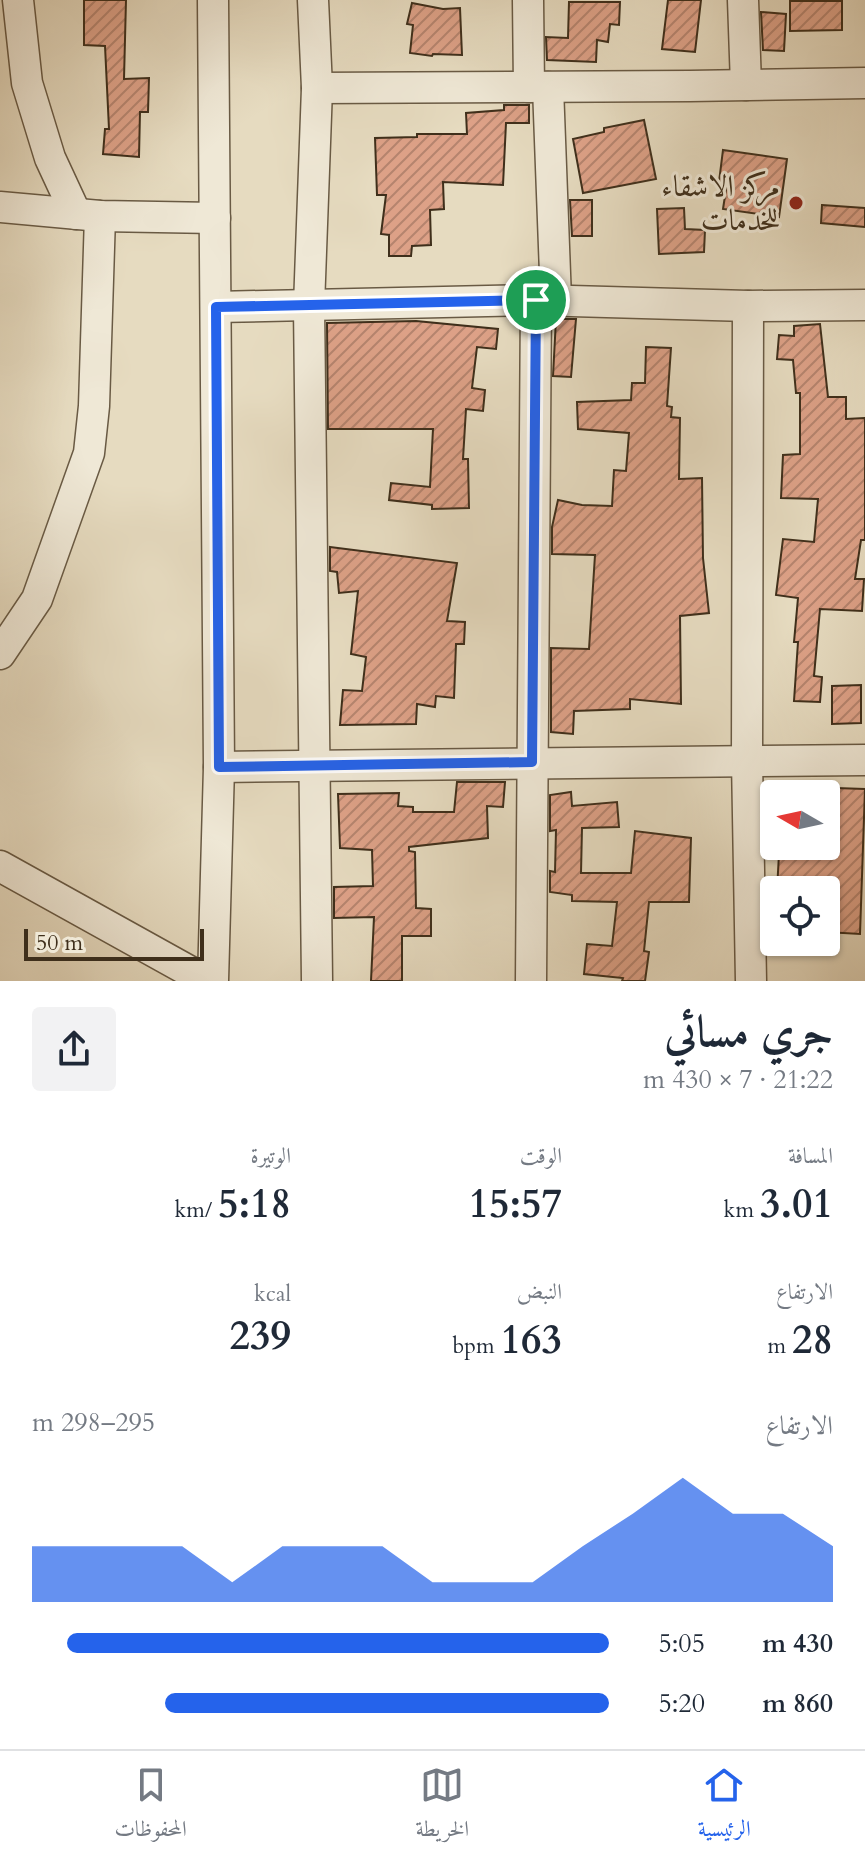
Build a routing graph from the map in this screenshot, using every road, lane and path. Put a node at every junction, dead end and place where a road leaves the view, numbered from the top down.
1 (18, 0) edge
2 (213, 0) edge
3 (313, 0) edge
4 (528, 0) edge
5 (743, 0) edge
6 (865, 83) edge
7 (746, 85) junction
8 (538, 87) junction
9 (317, 88) junction
10 (0, 207) edge
11 (88, 215) junction
12 (215, 218) junction
13 (546, 300) junction
14 (865, 305) edge
15 (309, 306) junction
16 (748, 306) junction
17 (216, 307) junction
18 (0, 654) edge
19 (747, 760) junction
20 (865, 760) edge
21 (532, 762) junction
22 (314, 765) junction
23 (219, 767) junction
24 (0, 866) edge
25 (207, 981) edge
26 (213, 981) edge
27 (317, 981) edge
28 (531, 981) edge
29 (751, 981) edge

1 - 11 street
2 - 12 street
3 - 9 street
4 - 8 street
5 - 7 street
6 - 7 street
7 - 8 street
8 - 9 street
8 - 13 street
9 - 15 street
10 - 11 street
11 - 12 street
11 - 18 street
12 - 17 street
13 - 15 street
13 - 16 street
13 - 21 street
14 - 16 street
15 - 17 street
15 - 22 street
16 - 19 street
17 - 23 street
19 - 20 street
19 - 21 street
19 - 29 street
21 - 22 street
21 - 28 street
22 - 23 street
22 - 27 street
23 - 26 street
24 - 25 street

